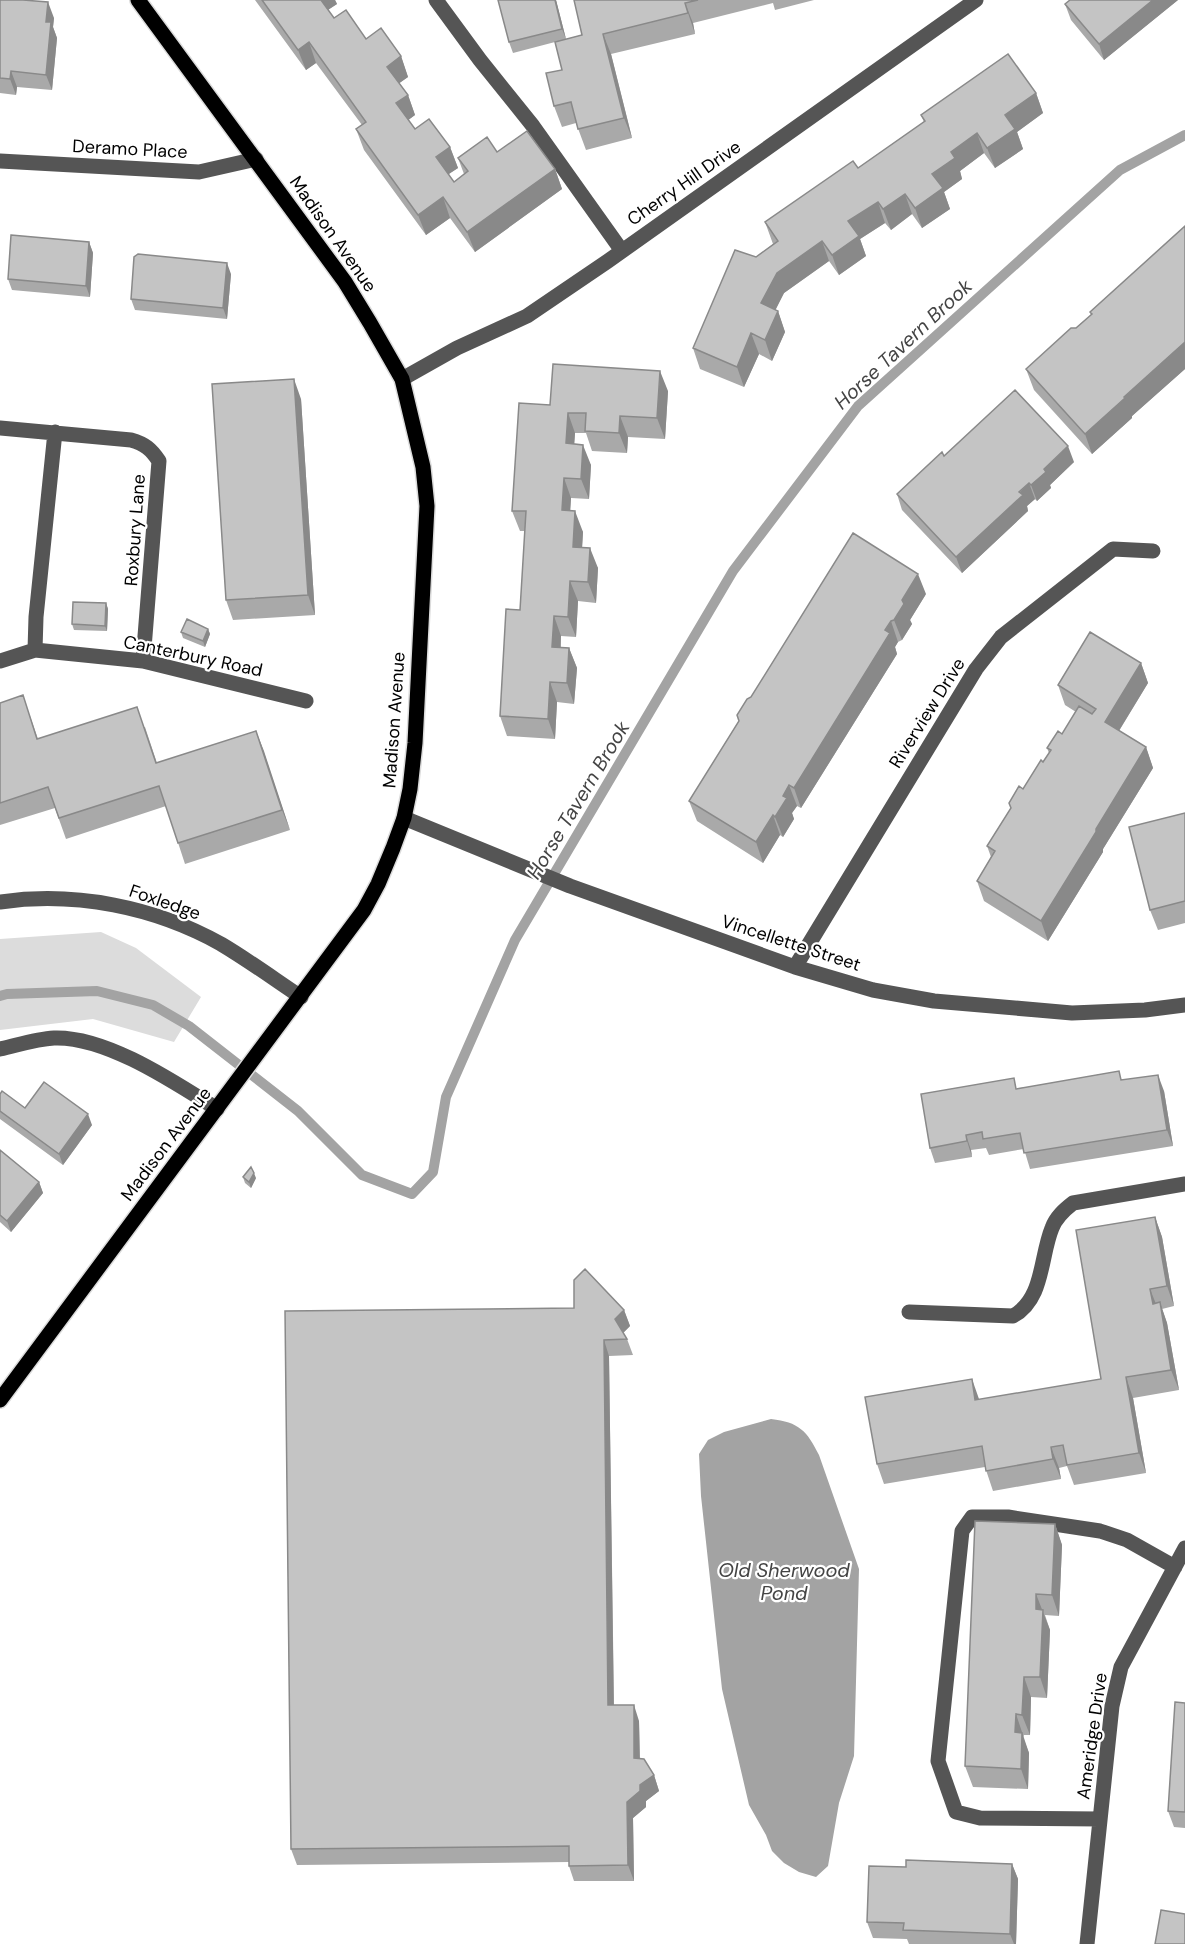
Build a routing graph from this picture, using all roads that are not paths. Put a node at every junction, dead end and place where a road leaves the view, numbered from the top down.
1 (138, 0) edge
2 (436, 0) edge
3 (976, 0) edge
4 (256, 159) junction
5 (0, 161) edge
6 (622, 251) junction
7 (402, 379) junction
8 (0, 429) edge
9 (55, 432) junction
10 (1153, 551) dead end
11 (35, 651) junction
12 (0, 661) edge
13 (144, 661) junction
14 (306, 701) dead end
15 (404, 818) junction
16 (0, 902) edge
17 (795, 967) junction
18 (301, 997) junction
19 (1185, 1005) edge
20 (0, 1049) edge
21 (217, 1109) junction
22 (1185, 1184) edge
23 (909, 1312) dead end
24 (0, 1400) edge
25 (1185, 1548) edge
26 (1175, 1567) junction
27 (1100, 1819) junction
28 (1087, 1944) edge

1 - 4 main road, Madison Avenue
2 - 6 street
3 - 6 street, Cherry Hill Drive
4 - 5 street, Deramo Place
4 - 7 main road, Madison Avenue
6 - 7 street, Cherry Hill Drive
7 - 15 main road, Madison Avenue
8 - 9 street, Roxbury Lane
9 - 11 street
9 - 13 street, Roxbury Lane
10 - 17 street, Riverview Drive
11 - 12 street, Canterbury Road
11 - 13 street, Canterbury Road
13 - 14 street, Canterbury Road
15 - 17 street, Vincellette Street
15 - 18 main road, Madison Avenue
16 - 18 street, Foxledge
17 - 19 street, Vincellette Street
18 - 21 main road, Madison Avenue
20 - 21 street
21 - 24 main road, Madison Avenue
22 - 23 street
25 - 26 street, Ameridge Drive
26 - 27 street, Ameridge Drive
26 - 27 street
27 - 28 street, Ameridge Drive

